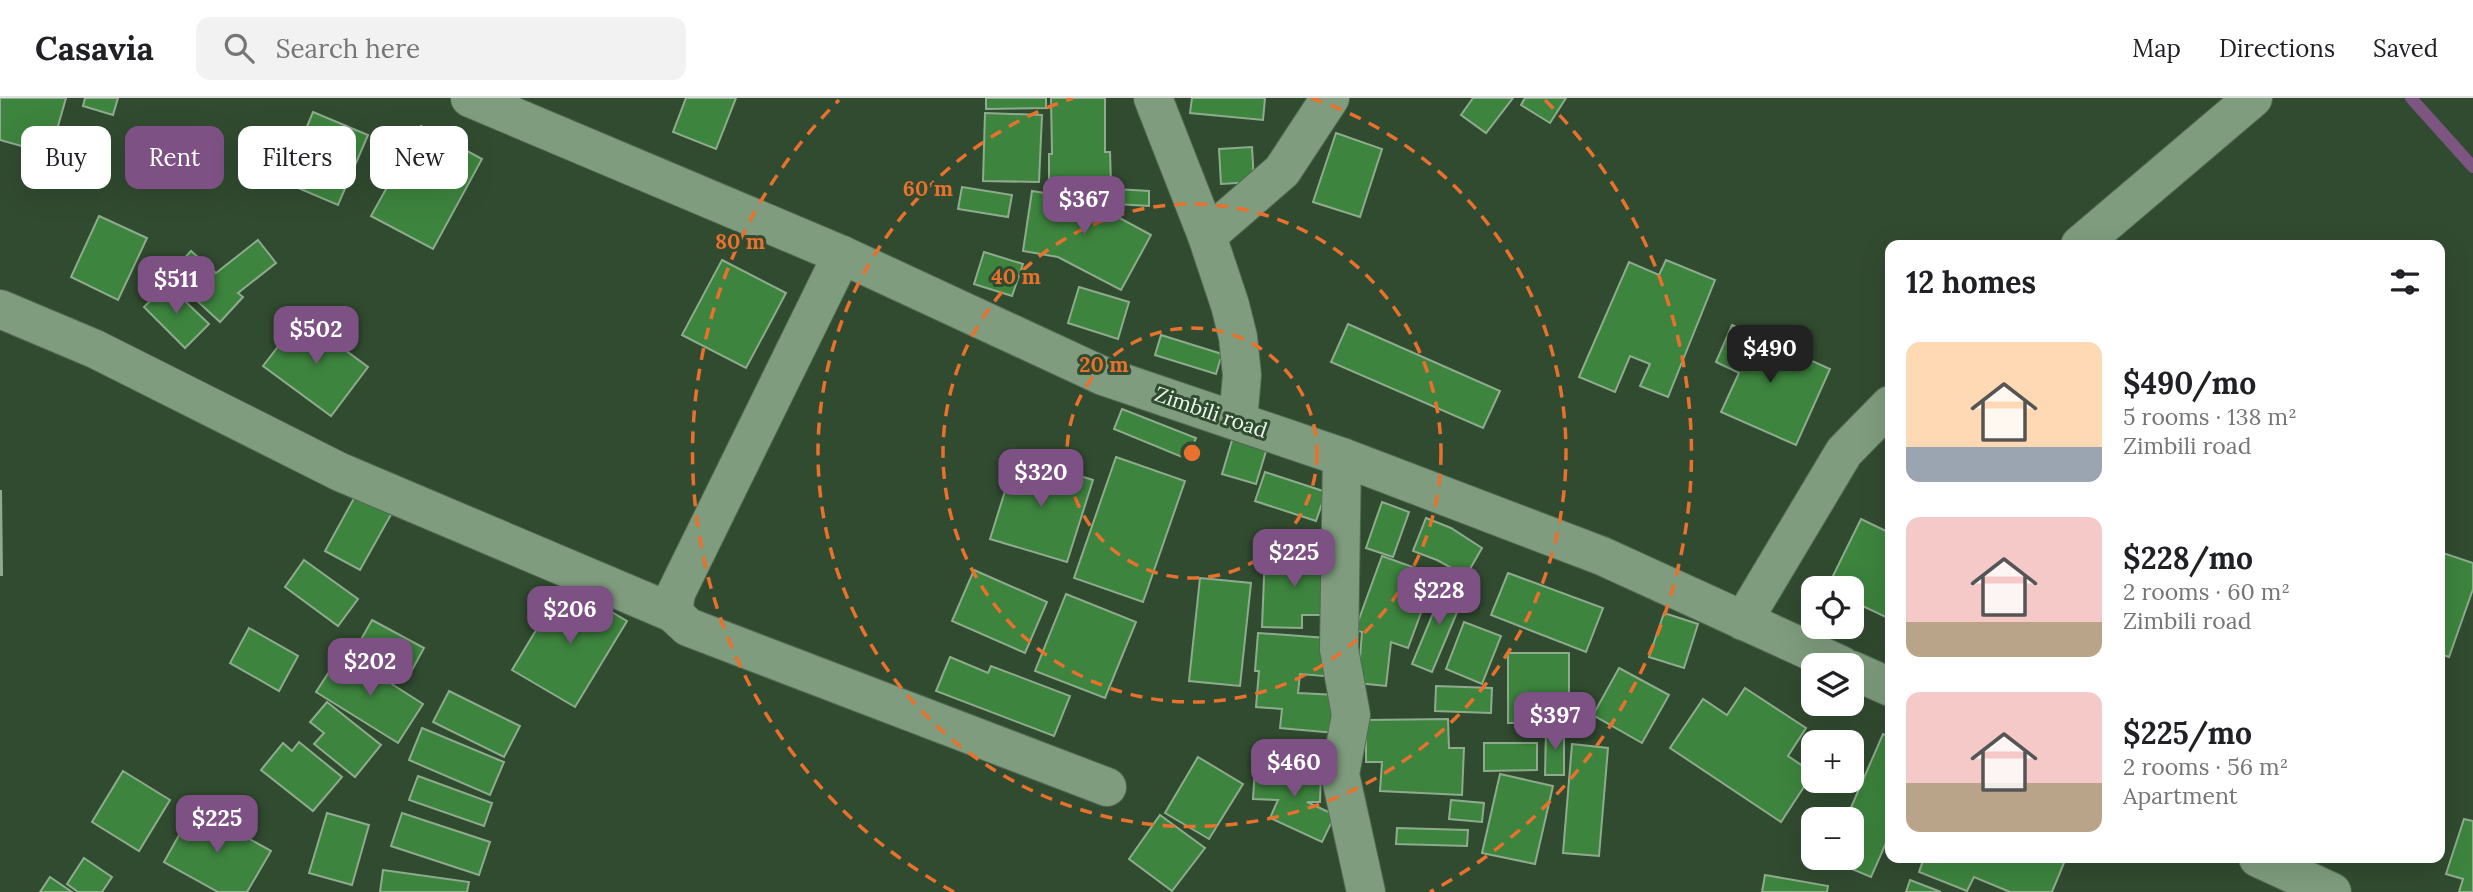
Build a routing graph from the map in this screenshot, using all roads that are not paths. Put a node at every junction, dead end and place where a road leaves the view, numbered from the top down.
1 (470, 98) edge
2 (1153, 98) edge
3 (1330, 98) edge
4 (2253, 98) edge
5 (1207, 236) junction
6 (2086, 240) edge
7 (842, 256) junction
8 (0, 309) edge
9 (1885, 409) edge
10 (1238, 421) junction
11 (1342, 457) junction
12 (673, 613) junction
13 (1744, 621) junction
14 (1814, 653) edge
15 (1864, 676) edge
16 (1885, 686) edge
17 (1107, 787) dead end
18 (2269, 863) edge
19 (1367, 892) edge
20 (2332, 892) edge

1 - 7 street, Zimbili road
2 - 5 street
3 - 5 street
4 - 6 street
5 - 10 street
7 - 10 street, Zimbili road
7 - 12 street
8 - 12 street
9 - 13 street
10 - 11 street, Zimbili road
11 - 13 street, Zimbili road
11 - 19 street
12 - 17 street
13 - 14 street, Zimbili road
15 - 16 street
18 - 20 street

